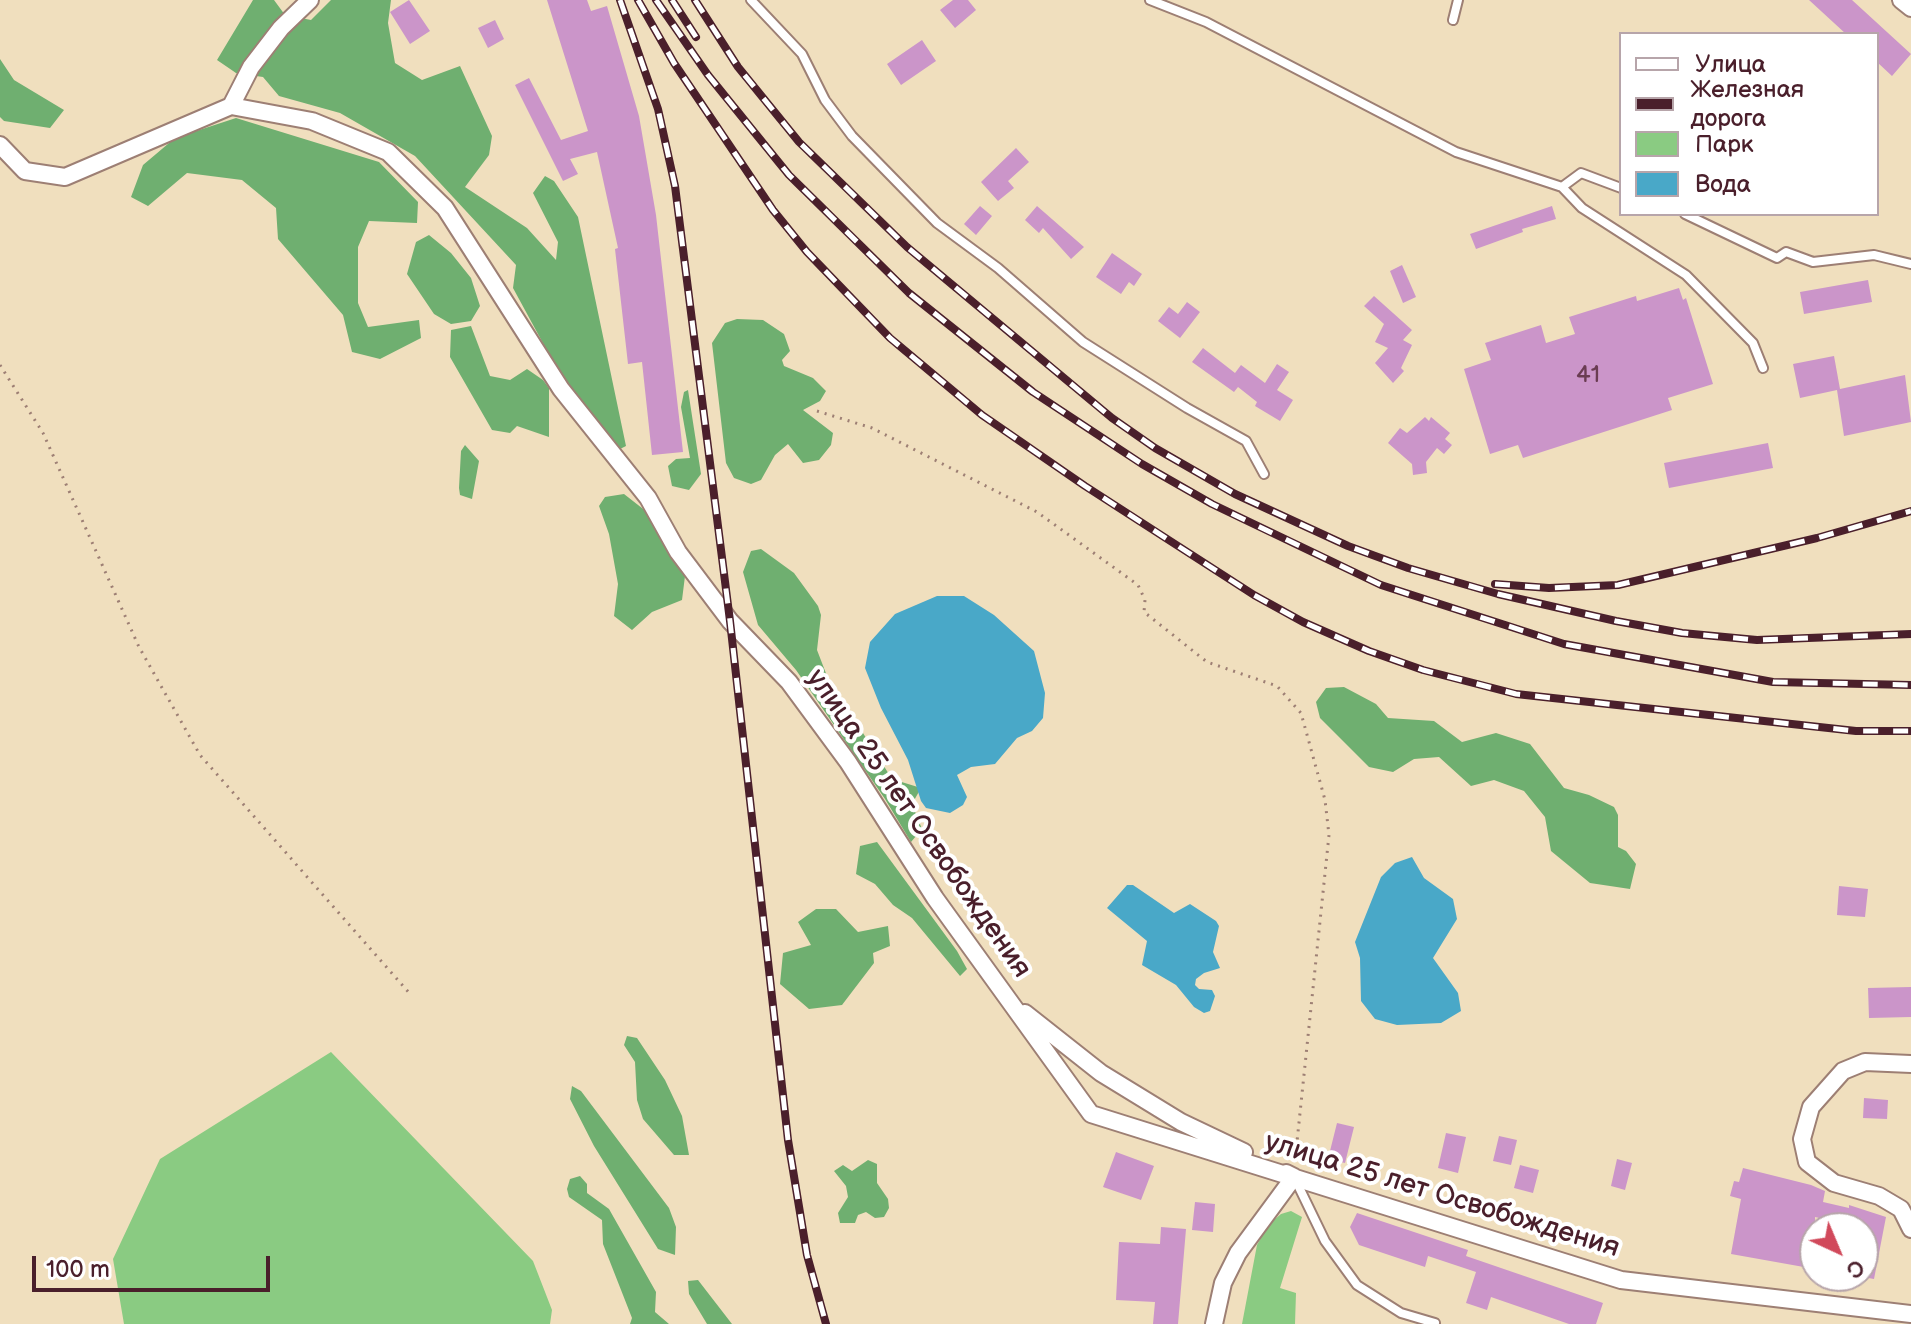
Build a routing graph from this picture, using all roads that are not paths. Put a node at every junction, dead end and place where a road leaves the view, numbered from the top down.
1 (310, 0) edge
2 (751, 0) edge
3 (1150, 0) edge
4 (1458, 0) edge
5 (1901, 0) edge
6 (1911, 8) edge
7 (1453, 20) dead end
8 (231, 106) junction
9 (0, 145) edge
10 (1562, 187) junction
11 (1619, 187) edge
12 (1689, 216) edge
13 (1911, 264) edge
14 (1763, 368) dead end
15 (1264, 474) dead end
16 (1009, 1001) junction
17 (1911, 1064) edge
18 (1294, 1177) junction
19 (1911, 1229) edge
20 (1911, 1314) edge
21 (1435, 1323) edge
22 (1214, 1324) edge

1 - 8 street
2 - 15 lane
3 - 10 lane
4 - 7 lane
5 - 6 street
8 - 9 street
8 - 16 street, улица 25 лет Освобождения
10 - 11 lane
10 - 14 lane
12 - 13 lane
16 - 18 street
16 - 18 street, улица 25 лет Освобождения
17 - 19 street
18 - 20 street, улица 25 лет Освобождения
18 - 21 lane
18 - 22 street

